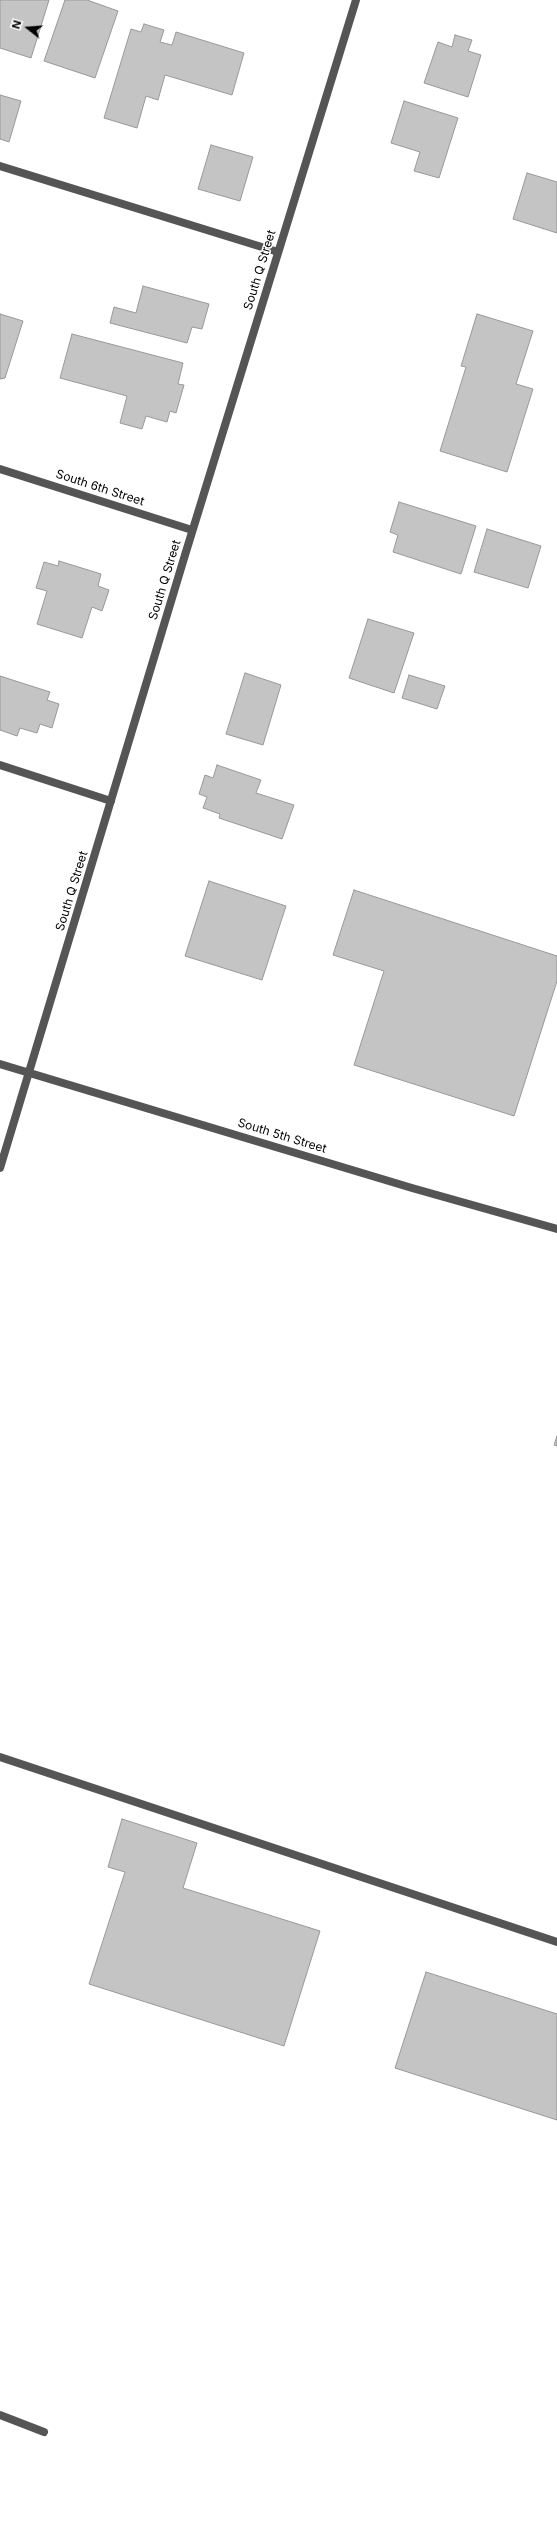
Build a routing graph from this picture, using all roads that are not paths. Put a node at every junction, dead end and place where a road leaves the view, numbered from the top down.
1 (356, 0) edge
2 (0, 166) edge
3 (278, 252) junction
4 (0, 469) edge
5 (192, 530) junction
6 (0, 765) edge
7 (112, 801) junction
8 (0, 1064) edge
9 (29, 1074) junction
10 (0, 1168) edge
11 (557, 1229) edge
12 (0, 1757) edge
13 (557, 1942) edge
14 (0, 2415) edge
15 (44, 2432) dead end

1 - 3 street, South Q Street
2 - 3 street
3 - 5 street, South Q Street
4 - 5 street, South 6th Street
5 - 7 street, South Q Street
6 - 7 street
7 - 9 street, South Q Street
8 - 9 street, South 5th Street
9 - 10 street, South Q Street
9 - 11 street, South 5th Street
12 - 13 street
14 - 15 street

